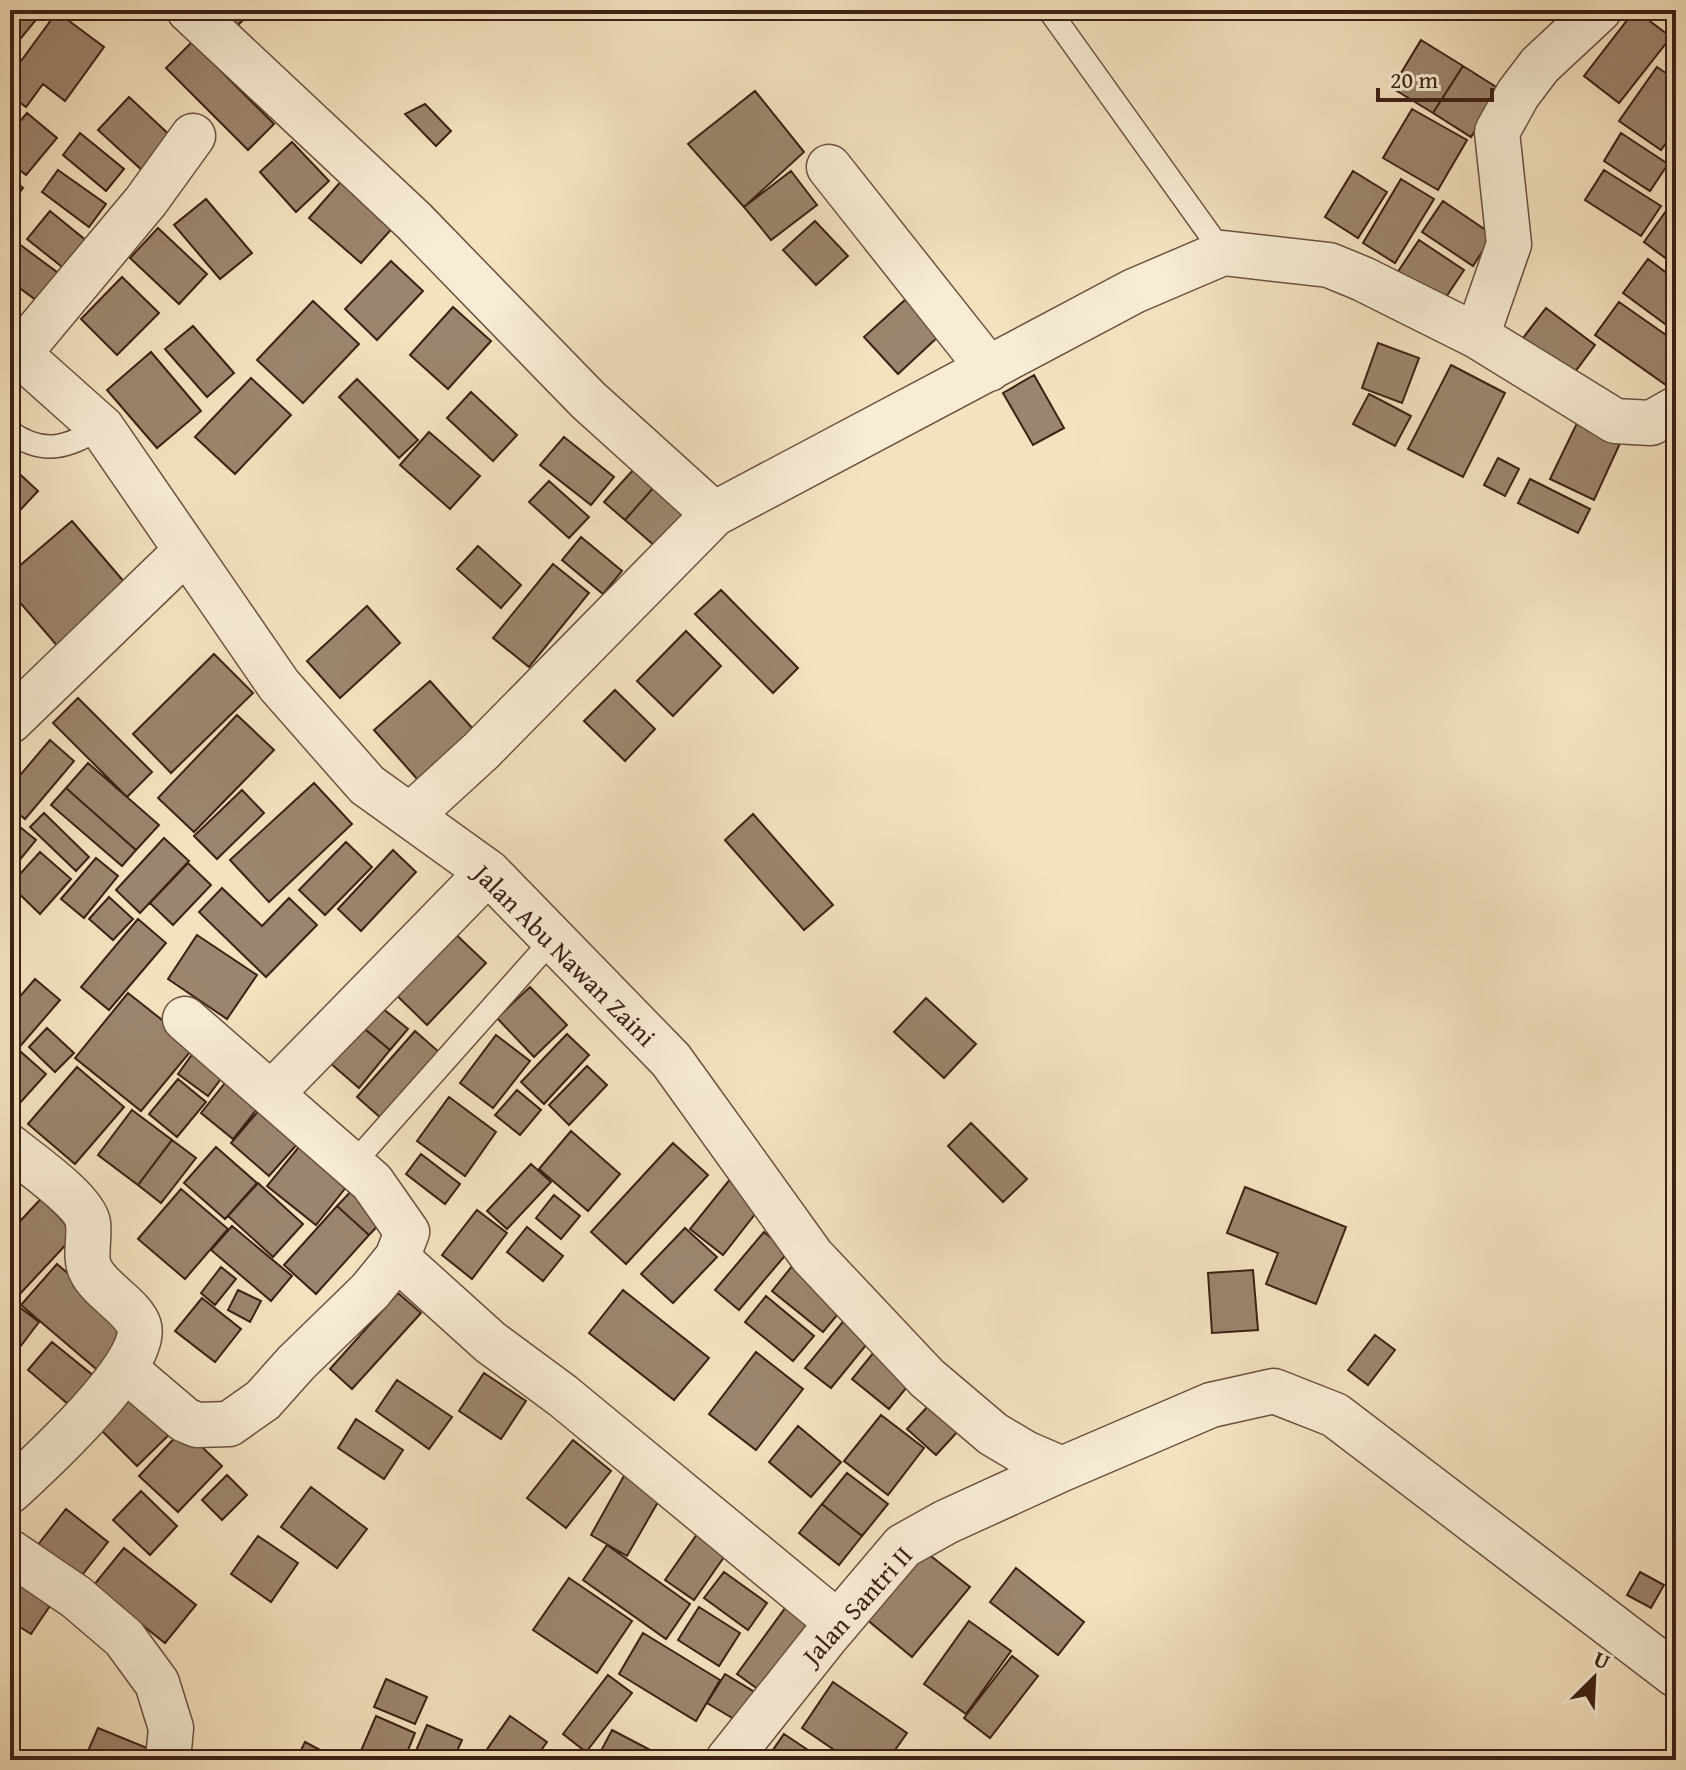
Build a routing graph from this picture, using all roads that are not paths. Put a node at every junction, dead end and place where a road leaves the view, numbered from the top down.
1 (189, 10) edge
2 (1049, 10) edge
3 (1599, 10) edge
4 (193, 136) dead end
5 (829, 167) dead end
6 (1223, 253) junction
7 (1477, 336) junction
8 (15, 349) edge
9 (989, 369) junction
10 (1676, 409) edge
11 (102, 428) junction
12 (10, 432) edge
13 (714, 514) junction
14 (186, 551) junction
15 (10, 720) edge
16 (410, 816) junction
17 (488, 872) junction
18 (553, 939) junction
19 (185, 1019) dead end
20 (272, 1093) junction
21 (10, 1147) edge
22 (352, 1165) junction
23 (397, 1258) junction
24 (125, 1369) junction
25 (1062, 1469) junction
26 (10, 1491) edge
27 (10, 1552) edge
28 (838, 1623) junction
29 (1676, 1675) edge
30 (168, 1760) edge
31 (728, 1760) edge

1 - 13 street
2 - 6 lane
3 - 7 street
4 - 8 street
5 - 9 street
6 - 7 street
6 - 9 street
7 - 10 street
8 - 11 street, Jalan Abu Nawan Zaini
9 - 13 street
11 - 12 lane
11 - 14 street, Jalan Abu Nawan Zaini
13 - 16 street
14 - 15 street
14 - 16 street, Jalan Abu Nawan Zaini
16 - 17 street, Jalan Abu Nawan Zaini
17 - 18 street, Jalan Abu Nawan Zaini
17 - 20 street
18 - 22 lane
18 - 25 street, Jalan Abu Nawan Zaini
19 - 20 street
20 - 22 street
21 - 24 street
22 - 23 street
23 - 24 street
23 - 28 street
24 - 26 street
25 - 28 street, Jalan Santri II
25 - 29 street, Jalan Santri II
27 - 30 street
28 - 31 street, Jalan Santri II

